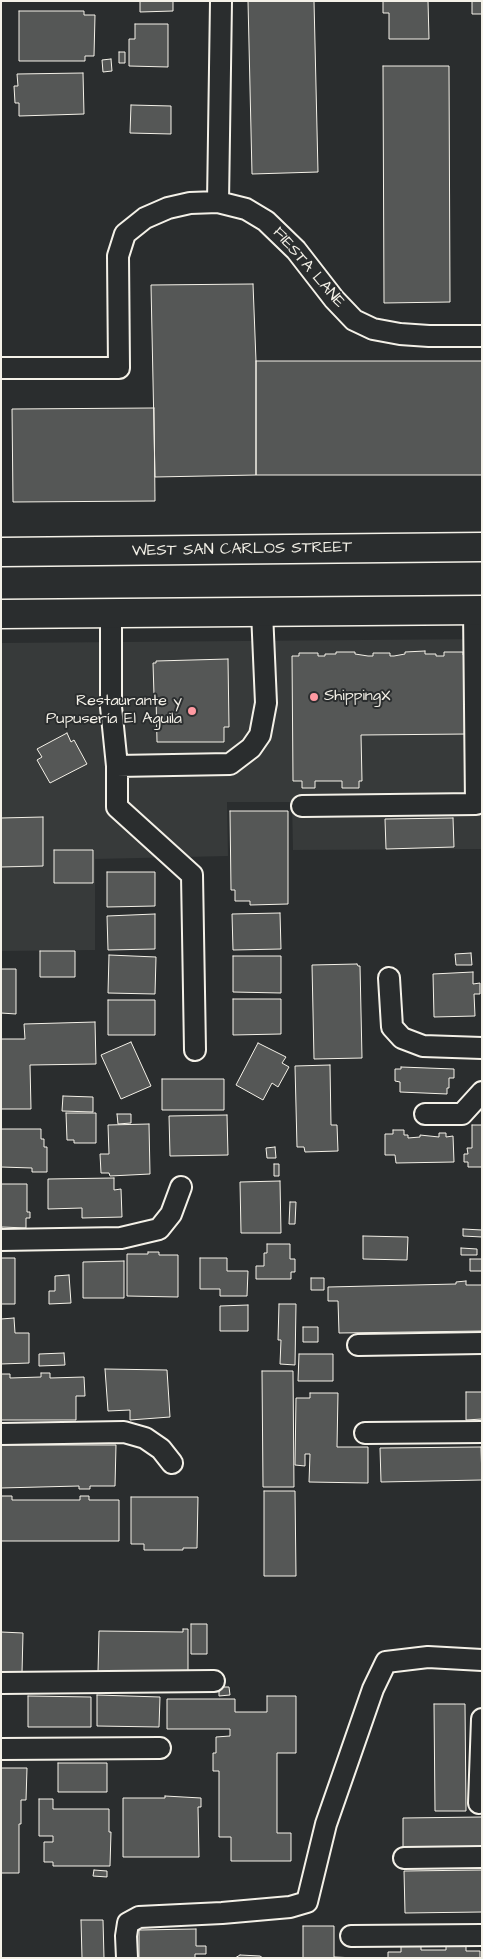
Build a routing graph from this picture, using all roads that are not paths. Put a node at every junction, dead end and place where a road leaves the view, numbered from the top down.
1 (220, 1) edge
2 (218, 202) junction
3 (482, 336) edge
4 (1, 368) edge
5 (482, 547) edge
6 (1, 552) edge
7 (478, 610) edge
8 (262, 612) junction
9 (110, 613) junction
10 (1, 614) edge
11 (117, 766) junction
12 (302, 806) dead end
13 (389, 978) dead end
14 (482, 1048) edge
15 (195, 1050) dead end
16 (482, 1092) edge
17 (424, 1114) dead end
18 (181, 1187) dead end
19 (1, 1240) edge
20 (482, 1343) edge
21 (358, 1345) dead end
22 (482, 1432) edge
23 (365, 1433) dead end
24 (1, 1434) edge
25 (172, 1463) dead end
26 (482, 1660) edge
27 (214, 1681) dead end
28 (1, 1684) edge
29 (482, 1719) edge
30 (160, 1748) dead end
31 (1, 1749) edge
32 (479, 1803) dead end
33 (482, 1857) edge
34 (404, 1858) dead end
35 (482, 1935) edge
36 (351, 1936) dead end
37 (127, 1958) edge

1 - 2 lane
2 - 3 lane, FIESTA LANE
2 - 4 lane, FIESTA LANE
5 - 6 main road, WEST SAN CARLOS STREET
7 - 8 main road
7 - 12 lane
8 - 9 main road
8 - 11 lane
9 - 10 main road
9 - 11 lane
11 - 15 lane
13 - 14 lane
16 - 17 lane
18 - 19 lane
20 - 21 lane
22 - 23 lane
24 - 25 lane
26 - 37 lane
27 - 28 lane
29 - 32 lane
30 - 31 lane
33 - 34 lane
35 - 36 lane

